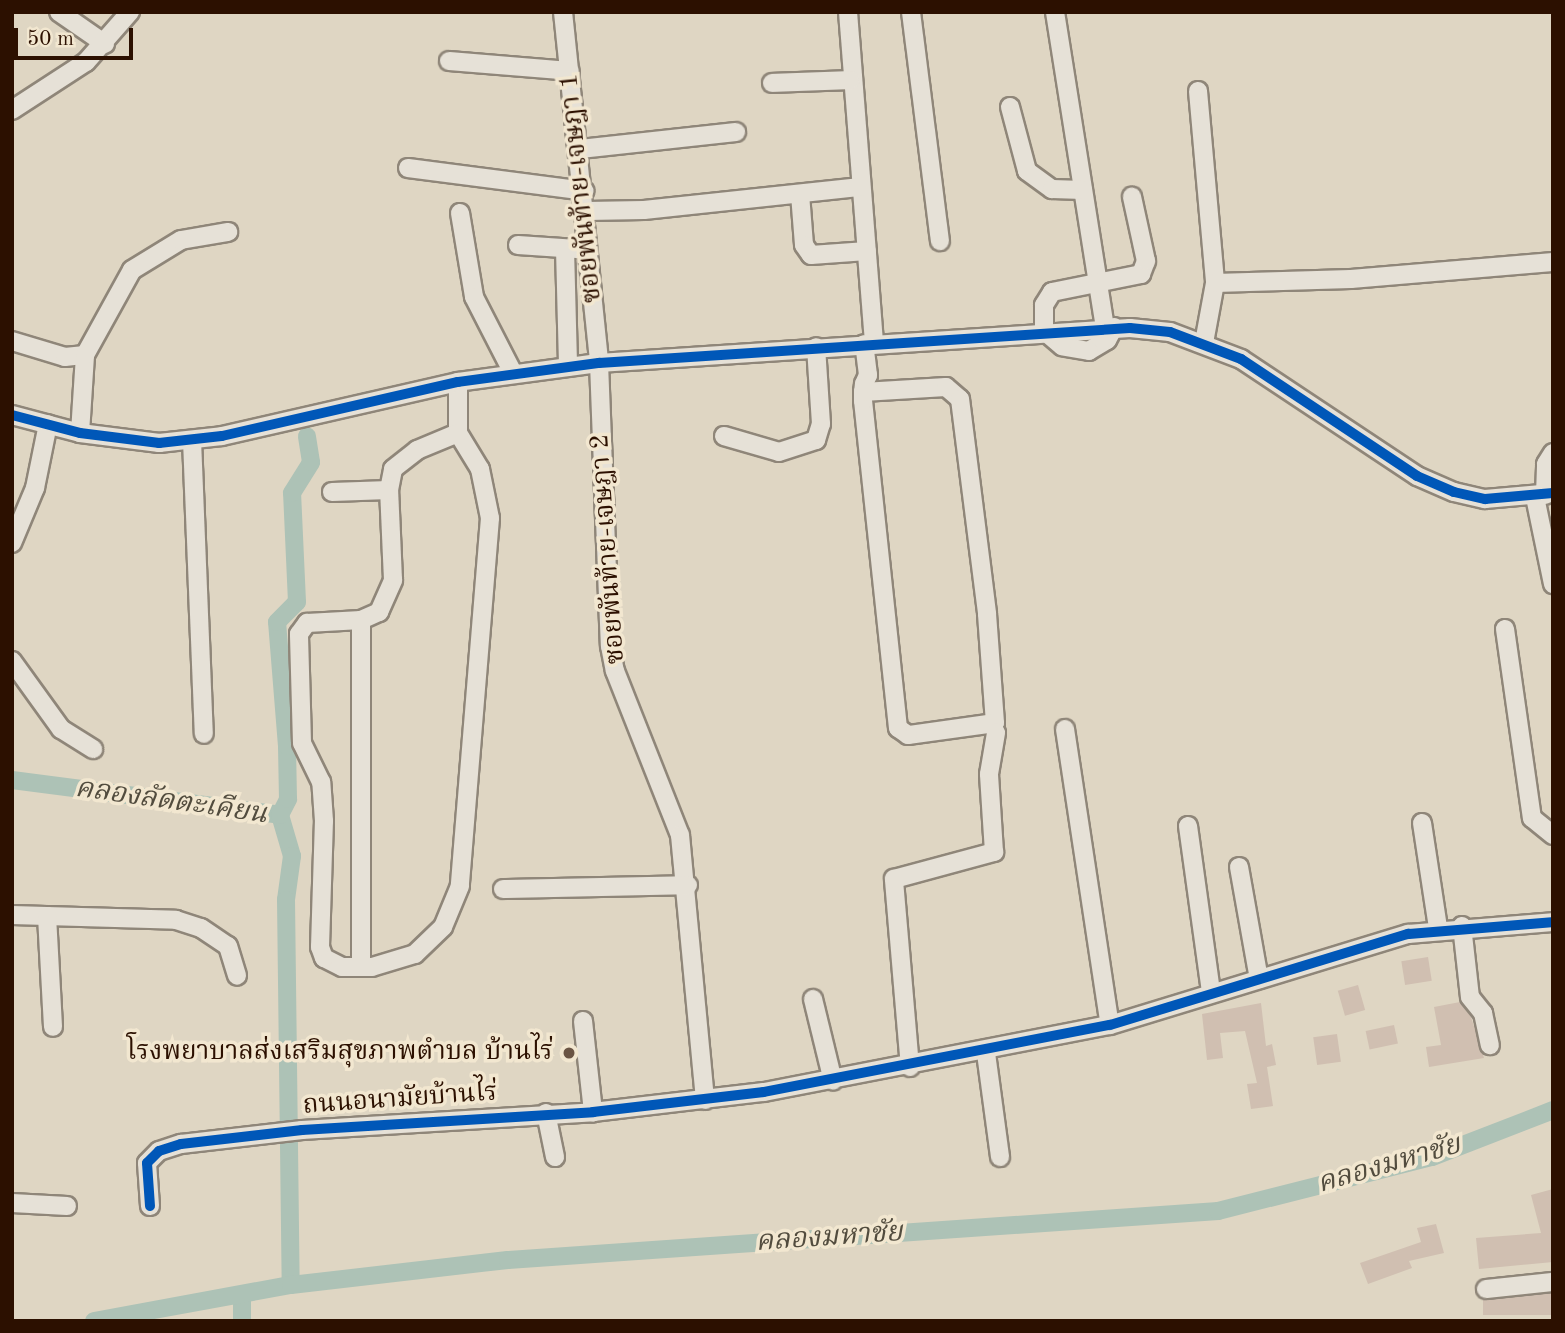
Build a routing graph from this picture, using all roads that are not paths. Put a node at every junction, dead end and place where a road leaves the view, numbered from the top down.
1 (59, 12) edge
2 (130, 12) edge
3 (563, 12) edge
4 (848, 12) edge
5 (911, 12) edge
6 (1055, 12) edge
7 (105, 44) junction
8 (449, 61) dead end
9 (570, 71) junction
10 (850, 79) junction
11 (772, 83) dead end
12 (1198, 91) dead end
13 (1010, 107) dead end
14 (12, 110) edge
15 (736, 132) dead end
16 (580, 149) junction
17 (408, 168) dead end
18 (861, 187) junction
19 (1083, 190) junction
20 (585, 191) junction
21 (800, 194) junction
22 (1132, 197) dead end
23 (587, 211) junction
24 (460, 213) dead end
25 (228, 232) dead end
26 (940, 240) dead end
27 (518, 245) dead end
28 (590, 247) junction
29 (565, 249) junction
30 (867, 251) junction
31 (1553, 262) edge
32 (1215, 283) junction
33 (1099, 286) junction
34 (1110, 327) junction
35 (1044, 331) junction
36 (12, 341) edge
37 (869, 343) junction
38 (1203, 343) junction
39 (816, 347) junction
40 (85, 355) junction
41 (599, 363) junction
42 (568, 367) junction
43 (513, 373) junction
44 (458, 382) junction
45 (863, 392) junction
46 (12, 415) edge
47 (48, 424) junction
48 (80, 433) junction
49 (458, 433) junction
50 (724, 436) dead end
51 (192, 440) junction
52 (1553, 453) edge
53 (389, 490) junction
54 (331, 492) dead end
55 (1544, 495) edge
56 (12, 543) edge
57 (1553, 584) edge
58 (362, 620) junction
59 (1505, 629) dead end
60 (12, 661) edge
61 (1065, 729) dead end
62 (996, 733) dead end
63 (204, 734) dead end
64 (93, 749) dead end
65 (1422, 823) dead end
66 (1188, 826) dead end
67 (1553, 835) edge
68 (1239, 867) dead end
69 (688, 885) junction
70 (503, 889) dead end
71 (12, 915) edge
72 (47, 916) junction
73 (1553, 922) edge
74 (1462, 926) junction
75 (1438, 927) junction
76 (361, 967) junction
77 (237, 976) dead end
78 (1259, 979) junction
79 (1211, 992) junction
80 (813, 999) dead end
81 (583, 1021) dead end
82 (1110, 1024) junction
83 (53, 1027) dead end
84 (1490, 1045) dead end
85 (986, 1053) junction
86 (910, 1067) junction
87 (833, 1081) junction
88 (705, 1100) junction
89 (593, 1112) junction
90 (546, 1113) junction
91 (555, 1157) dead end
92 (1000, 1157) dead end
93 (12, 1203) edge
94 (67, 1206) dead end
95 (150, 1206) dead end
96 (1553, 1282) edge
97 (1486, 1289) dead end

1 - 7 street
2 - 7 street
3 - 9 street, ซอยพันท้าย-เจษฎา 1
4 - 10 street
5 - 26 street
6 - 19 street
7 - 14 street
8 - 9 street
9 - 16 street, ซอยพันท้าย-เจษฎา 1
10 - 11 street
10 - 18 street
12 - 32 street
13 - 19 street
15 - 16 street
16 - 20 street, ซอยพันท้าย-เจษฎา 1
17 - 20 street
18 - 21 street
18 - 30 street
19 - 33 street
20 - 23 street, ซอยพันท้าย-เจษฎา 1
21 - 23 street
21 - 30 street
22 - 33 street
23 - 28 street, ซอยพันท้าย-เจษฎา 1
24 - 43 street
25 - 40 street
27 - 29 street
28 - 29 street
28 - 41 street, ซอยพันท้าย-เจษฎา 1
29 - 42 street
30 - 37 street
31 - 32 street
32 - 38 street
33 - 34 street
33 - 35 street
34 - 35 street
34 - 38 street
35 - 37 street
36 - 40 street
37 - 39 street
37 - 45 street
38 - 55 street
39 - 41 street
39 - 50 street
40 - 48 street
41 - 42 street
41 - 69 street, ซอยพันท้าย-เจษฎา 2
42 - 43 street
43 - 44 street
44 - 49 street
44 - 51 street
45 - 45 street
46 - 47 street
47 - 48 street
47 - 56 street
48 - 51 street
49 - 53 street
49 - 76 street
51 - 63 street
52 - 55 street
53 - 54 street
53 - 58 street
55 - 57 street
58 - 76 street
58 - 76 street
59 - 67 street
60 - 64 street
61 - 82 street
62 - 86 street
65 - 75 street
66 - 79 street
68 - 78 street
69 - 70 street
69 - 88 street, ซอยพันท้าย-เจษฎา 2
71 - 72 street
72 - 77 street
72 - 83 street
73 - 74 street, ถนนอนามัยบ้านไร่
74 - 75 street, ถนนอนามัยบ้านไร่
74 - 84 street
75 - 78 street, ถนนอนามัยบ้านไร่
78 - 79 street, ถนนอนามัยบ้านไร่
79 - 82 street, ถนนอนามัยบ้านไร่
80 - 87 street
81 - 89 street
82 - 85 street, ถนนอนามัยบ้านไร่
85 - 86 street, ถนนอนามัยบ้านไร่
85 - 92 street
86 - 87 street, ถนนอนามัยบ้านไร่
87 - 88 street, ถนนอนามัยบ้านไร่
88 - 89 street, ถนนอนามัยบ้านไร่
89 - 90 street, ถนนอนามัยบ้านไร่
90 - 91 street
90 - 95 street, ถนนอนามัยบ้านไร่
93 - 94 street
96 - 97 street

